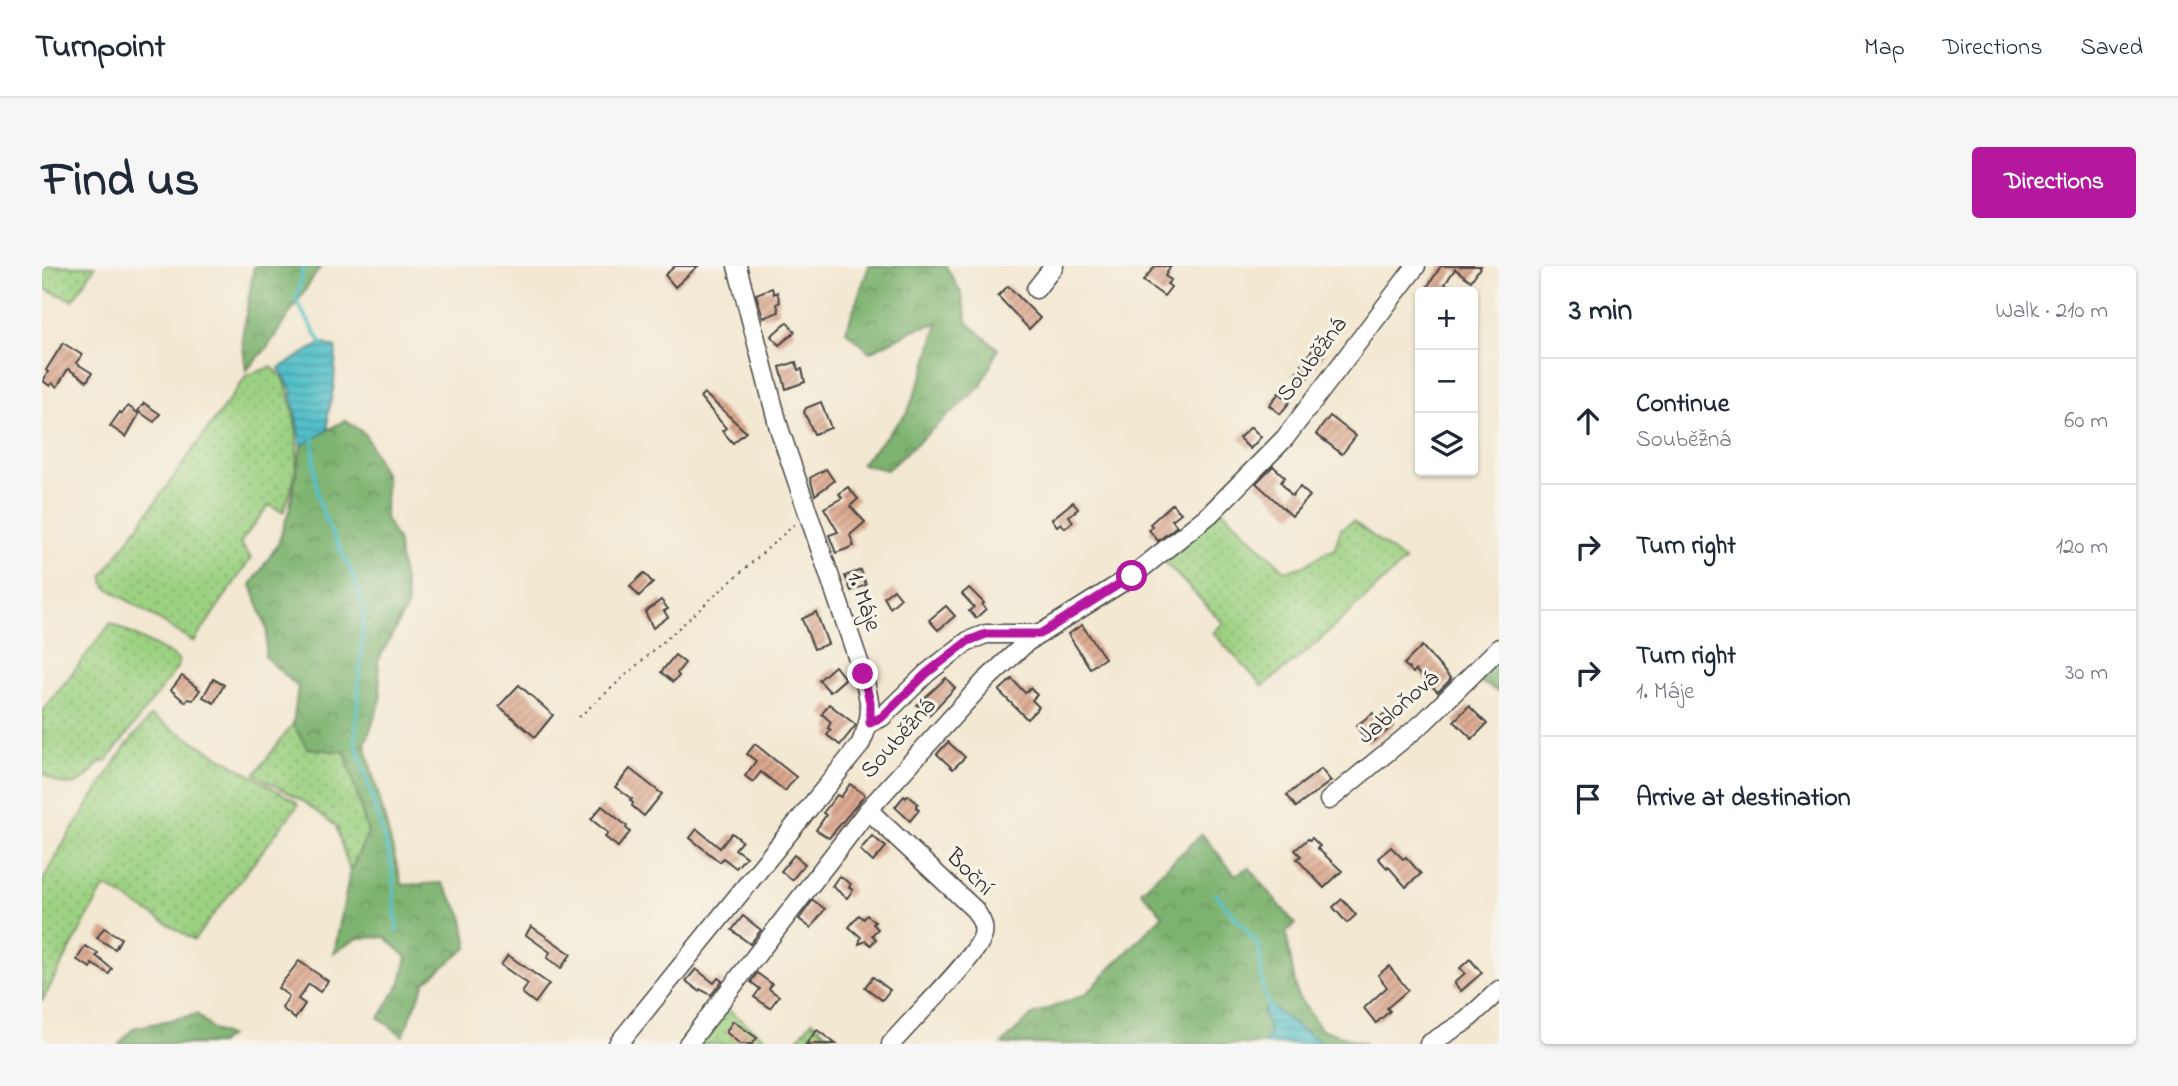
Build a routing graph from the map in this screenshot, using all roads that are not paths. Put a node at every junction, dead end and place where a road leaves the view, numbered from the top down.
1 (737, 266) edge
2 (1054, 266) edge
3 (1416, 266) edge
4 (1036, 289) dead end
5 (1040, 634) junction
6 (1499, 648) edge
7 (870, 723) junction
8 (1329, 800) dead end
9 (868, 810) junction
10 (1499, 990) edge
11 (618, 1044) edge
12 (688, 1044) edge
13 (891, 1044) edge
14 (1429, 1044) edge

1 - 7 street, 1. Máje
2 - 4 street
3 - 5 street, Souběžná
5 - 7 street
5 - 9 street, Souběžná
6 - 8 street, Jabloňová
7 - 11 street
9 - 12 street, Souběžná
9 - 13 street, Boční
10 - 14 street

